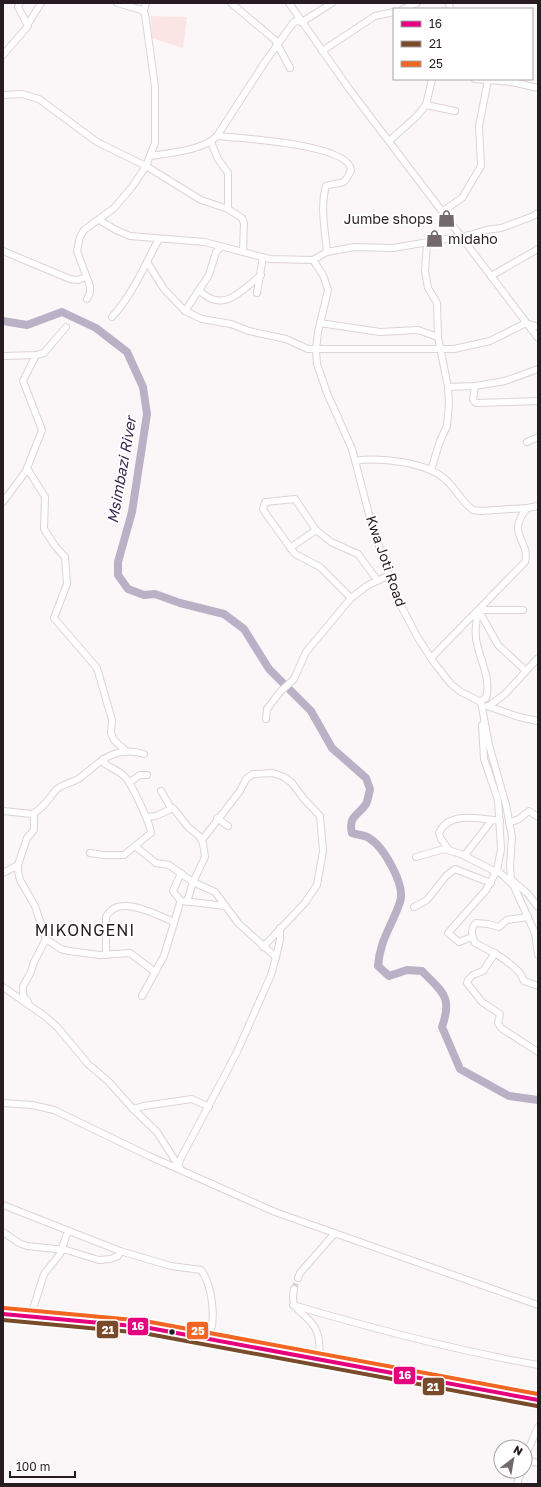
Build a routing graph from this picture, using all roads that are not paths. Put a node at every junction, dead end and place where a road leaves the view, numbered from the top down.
1 (20, 3) edge
2 (41, 3) edge
3 (117, 3) edge
4 (146, 3) edge
5 (231, 3) edge
6 (289, 3) edge
7 (332, 3) edge
8 (417, 3) edge
9 (411, 6) edge
10 (144, 12) junction
11 (393, 12) edge
12 (302, 22) junction
13 (28, 24) junction
14 (278, 44) junction
15 (322, 50) junction
16 (3, 55) edge
17 (290, 68) dead end
18 (432, 80) edge
19 (488, 80) joint
20 (504, 80) edge
21 (538, 88) edge
22 (3, 95) edge
23 (426, 105) junction
24 (455, 111) dead end
25 (217, 136) junction
26 (390, 141) junction
27 (210, 142) junction
28 (151, 156) junction
29 (146, 166) junction
30 (228, 209) junction
31 (443, 211) junction
32 (538, 212) edge
33 (99, 220) junction
34 (461, 237) junction
35 (159, 239) junction
36 (427, 244) junction
37 (221, 247) junction
38 (538, 249) edge
39 (3, 251) edge
40 (243, 251) junction
41 (328, 252) junction
42 (262, 257) junction
43 (314, 260) junction
44 (147, 262) junction
45 (261, 275) junction
46 (491, 276) junction
47 (86, 277) junction
48 (199, 290) junction
49 (257, 293) dead end
50 (87, 299) dead end
51 (185, 311) junction
52 (112, 318) dead end
53 (320, 322) junction
54 (526, 323) junction
55 (538, 326) edge
56 (66, 328) dead end
57 (438, 337) junction
58 (538, 338) edge
59 (439, 349) junction
60 (316, 350) junction
61 (3, 356) edge
62 (36, 356) junction
63 (538, 369) edge
64 (475, 386) junction
65 (448, 388) junction
66 (538, 401) edge
67 (538, 437) edge
68 (527, 442) dead end
69 (355, 462) junction
70 (27, 468) junction
71 (431, 470) junction
72 (4, 499) edge
73 (538, 506) edge
74 (527, 508) junction
75 (316, 530) junction
76 (290, 548) junction
77 (388, 576) junction
78 (377, 580) junction
79 (351, 598) junction
80 (479, 610) junction
81 (523, 610) dead end
82 (431, 658) junction
83 (538, 658) edge
84 (526, 671) junction
85 (481, 702) junction
86 (489, 706) junction
87 (266, 719) dead end
88 (484, 720) junction
89 (538, 721) edge
90 (126, 752) junction
91 (144, 754) dead end
92 (103, 759) junction
93 (147, 775) dead end
94 (130, 782) junction
95 (161, 791) dead end
96 (171, 808) junction
97 (3, 811) edge
98 (34, 813) junction
99 (147, 817) junction
100 (538, 817) edge
101 (217, 818) junction
102 (492, 820) junction
103 (500, 821) junction
104 (509, 823) junction
105 (228, 826) dead end
106 (202, 840) junction
107 (136, 847) junction
108 (449, 850) junction
109 (90, 853) dead end
110 (465, 855) junction
111 (416, 857) dead end
112 (18, 865) junction
113 (496, 871) junction
114 (181, 872) junction
115 (3, 873) edge
116 (192, 882) junction
117 (490, 883) junction
118 (512, 883) junction
119 (180, 900) junction
120 (187, 902) junction
121 (225, 906) junction
122 (414, 907) dead end
123 (538, 907) edge
124 (528, 917) junction
125 (174, 922) junction
126 (280, 928) junction
127 (472, 937) junction
128 (46, 939) junction
129 (263, 947) junction
130 (495, 953) junction
131 (106, 955) junction
132 (538, 955) edge
133 (276, 957) junction
134 (155, 972) junction
135 (538, 986) edge
136 (3, 987) edge
137 (142, 996) dead end
138 (32, 1007) junction
139 (538, 1052) edge
140 (3, 1103) edge
141 (209, 1107) junction
142 (133, 1109) junction
143 (180, 1167) junction
144 (5, 1206) edge
145 (3, 1212) edge
146 (68, 1231) junction
147 (3, 1232) edge
148 (335, 1233) junction
149 (62, 1250) junction
150 (120, 1251) junction
151 (298, 1278) tunnel mouth
152 (294, 1289) tunnel mouth
153 (293, 1304) junction
154 (538, 1305) edge
155 (33, 1309) dead end
156 (3, 1314) edge
157 (211, 1331) dead end
158 (319, 1360) junction
159 (538, 1365) edge
160 (538, 1400) edge
161 (538, 1426) edge
162 (533, 1439) edge

1 - 13 street
2 - 13 street
3 - 10 street
4 - 10 street
5 - 14 street
6 - 12 street
7 - 12 street
8 - 9 street
10 - 28 street
11 - 15 street
12 - 14 street
12 - 15 street
13 - 16 street
14 - 17 street
14 - 25 street
15 - 26 street
18 - 23 street
19 - 20 street
19 - 31 street
20 - 21 street
22 - 29 street
23 - 24 street
23 - 26 street
25 - 27 street
25 - 41 street
26 - 31 street
27 - 28 street
27 - 30 street
28 - 29 street
29 - 30 street
29 - 33 street
30 - 40 street
31 - 34 street
32 - 34 street
33 - 35 street
33 - 47 street
34 - 36 street
34 - 46 street
35 - 37 street
35 - 44 street
36 - 41 street
36 - 57 street
37 - 40 street
37 - 48 street
38 - 46 street
39 - 47 street
40 - 42 street
41 - 43 street
42 - 43 street
42 - 45 street
43 - 53 street, Kwa Joti Road
44 - 51 street
44 - 52 street
45 - 48 street
45 - 49 street
46 - 54 street
47 - 50 street
48 - 51 street
51 - 60 street
53 - 57 street
53 - 60 street, Kwa Joti Road
54 - 55 street
54 - 58 street
54 - 59 street
56 - 62 street
57 - 59 street
59 - 60 street
59 - 65 street
60 - 69 street, Kwa Joti Road
61 - 62 street
62 - 70 street
63 - 64 street
64 - 65 street
64 - 66 street
65 - 71 street
67 - 68 street
69 - 71 street
69 - 77 street, Kwa Joti Road
70 - 72 street
70 - 90 street
71 - 74 street
73 - 74 street
74 - 80 street
75 - 76 street
75 - 76 street
75 - 78 street
76 - 79 street
77 - 78 street
77 - 82 street, Kwa Joti Road
78 - 79 street
79 - 87 street
80 - 81 street
80 - 82 street
80 - 84 street
80 - 85 street
82 - 85 street, Kwa Joti Road
83 - 84 street
84 - 86 street
85 - 86 street, Kwa Joti Road
85 - 88 street
86 - 89 street, Kwa Joti Road
88 - 103 street
88 - 104 street
90 - 91 street
90 - 92 street
92 - 94 street
92 - 98 street
93 - 94 street
94 - 99 street
95 - 96 street
96 - 99 street
96 - 106 street
97 - 98 street
98 - 112 street
99 - 107 street
100 - 104 street
101 - 105 street
101 - 106 street
101 - 126 street
102 - 103 street
102 - 108 street
102 - 110 street
103 - 113 street
104 - 118 street
106 - 116 street
107 - 109 street
107 - 114 street
108 - 110 street
108 - 111 street
110 - 113 street
112 - 115 street
112 - 128 street
113 - 117 street
113 - 118 street
114 - 116 street
114 - 119 street
116 - 120 street
116 - 121 street
117 - 122 street
117 - 127 street
118 - 123 street
118 - 124 street
119 - 120 street
119 - 125 street
120 - 121 street
121 - 129 street
124 - 127 street
124 - 132 street
125 - 131 street
125 - 134 street
126 - 129 street
126 - 133 street
127 - 130 street
128 - 131 street
128 - 138 street
129 - 133 street
130 - 135 street
130 - 139 street
131 - 134 street
133 - 141 street
134 - 137 street
136 - 138 street
138 - 142 street
140 - 143 street
141 - 142 street
141 - 143 street
142 - 143 street
143 - 148 street
144 - 145 street
144 - 146 street
146 - 149 street
146 - 150 street
147 - 149 street
148 - 151 street
148 - 154 street
149 - 150 street
149 - 155 street
150 - 157 street
152 - 153 street
153 - 158 street
153 - 159 street
156 - 158 main road
158 - 160 main road
161 - 162 street

